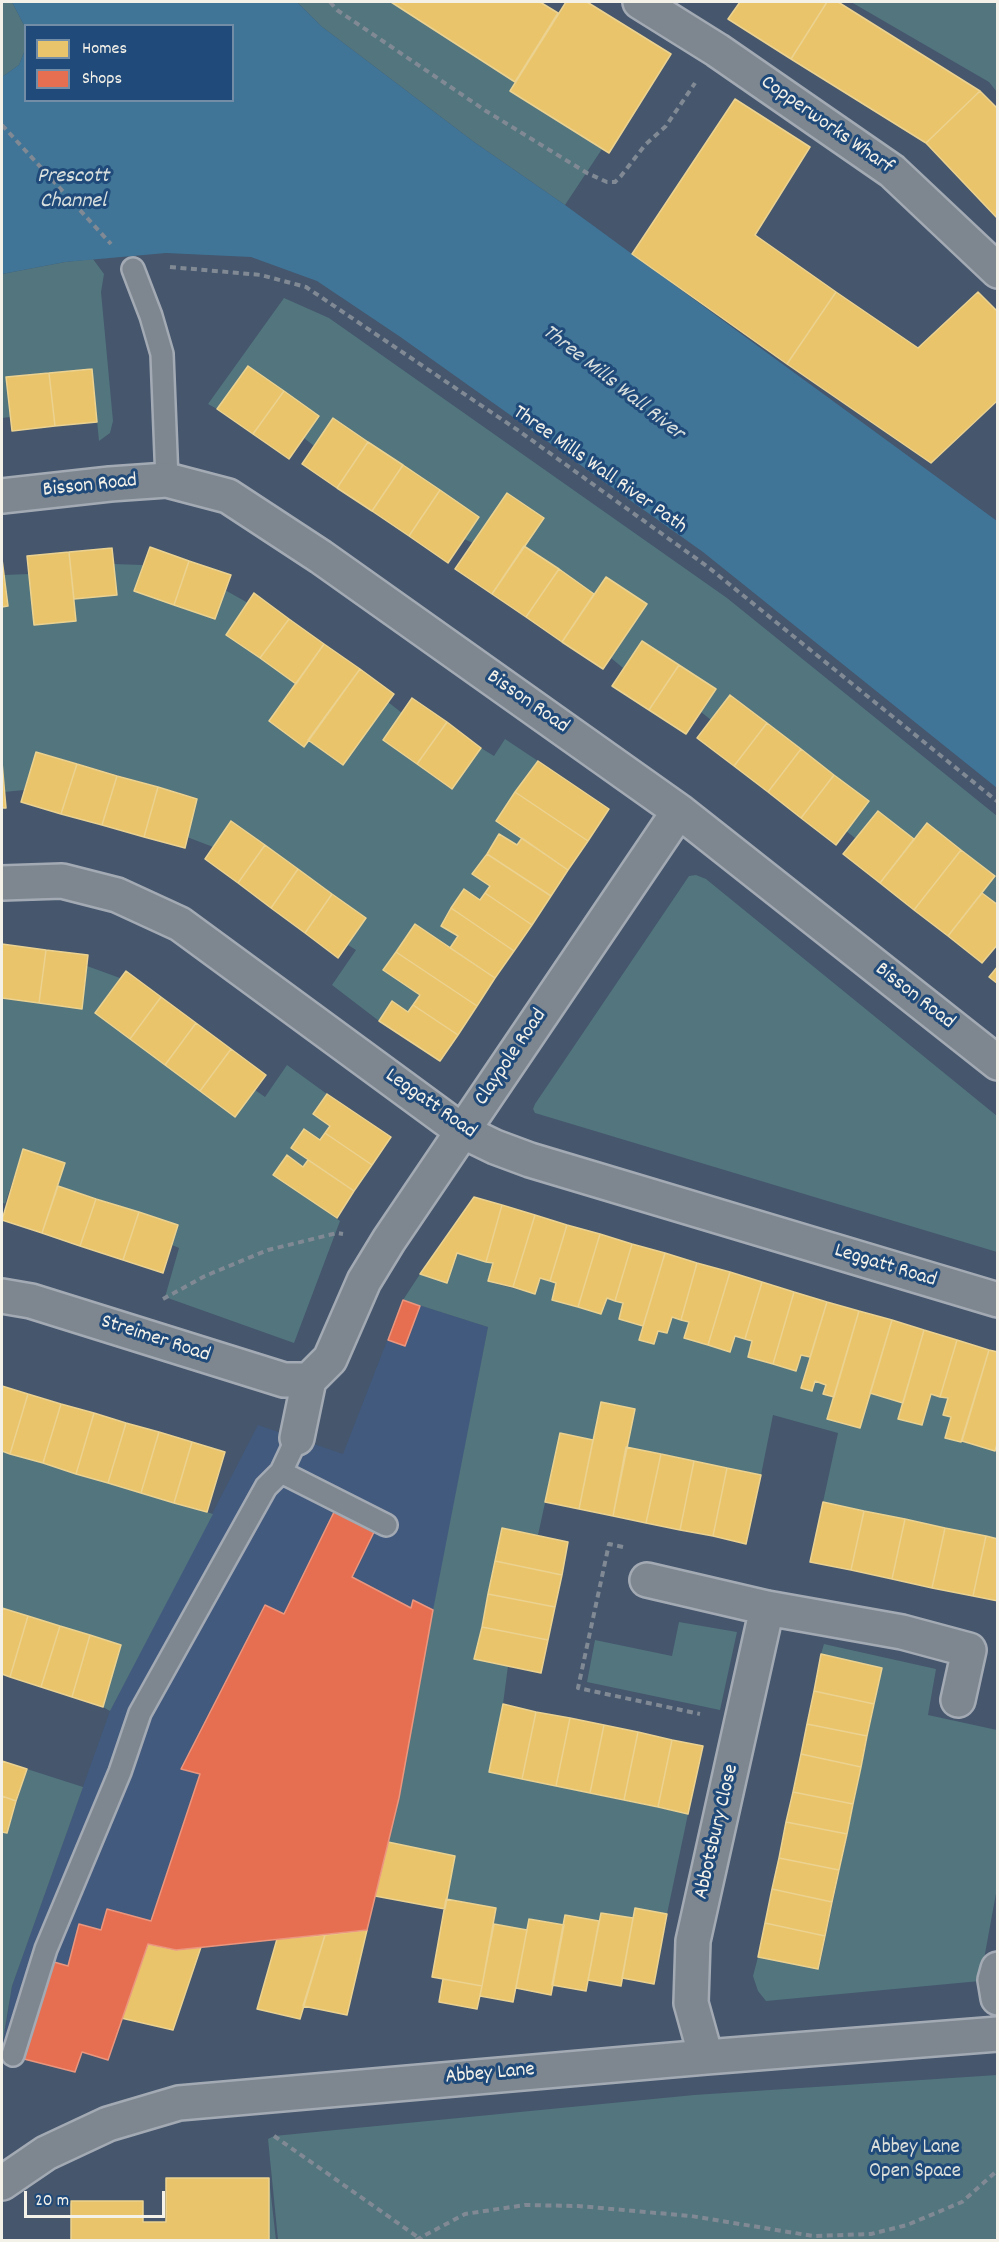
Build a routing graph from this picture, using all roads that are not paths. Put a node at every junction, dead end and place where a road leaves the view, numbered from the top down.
1 (640, 2) edge
2 (678, 11) edge
3 (998, 271) edge
4 (135, 273) road end
5 (167, 480) junction
6 (2, 496) edge
7 (679, 811) junction
8 (2, 883) edge
9 (998, 1063) edge
10 (462, 1131) junction
11 (2, 1296) edge
12 (998, 1300) edge
13 (309, 1380) junction
14 (297, 1438) joint
15 (281, 1472) junction
16 (386, 1525) dead end
17 (647, 1580) dead end
18 (767, 1608) junction
19 (958, 1700) dead end
20 (998, 1968) edge
21 (998, 1998) edge
22 (998, 2034) edge
23 (13, 2055) dead end
24 (706, 2057) junction
25 (2, 2183) edge

1 - 2 street, Copperworks Wharf
2 - 3 street, Copperworks Wharf
4 - 5 lane
5 - 6 street, Bisson Road
5 - 7 street, Bisson Road
7 - 9 street, Bisson Road
7 - 10 street, Claypole Road
8 - 10 street, Leggatt Road
10 - 12 street, Leggatt Road
10 - 13 street, Claypole Road
11 - 13 street, Streimer Road
13 - 14 street
14 - 15 lane
15 - 16 lane
15 - 23 lane
17 - 18 street
18 - 19 street
18 - 24 street, Abbotsbury Close
20 - 21 street
22 - 24 street, Abbey Lane
24 - 25 street, Abbey Lane

